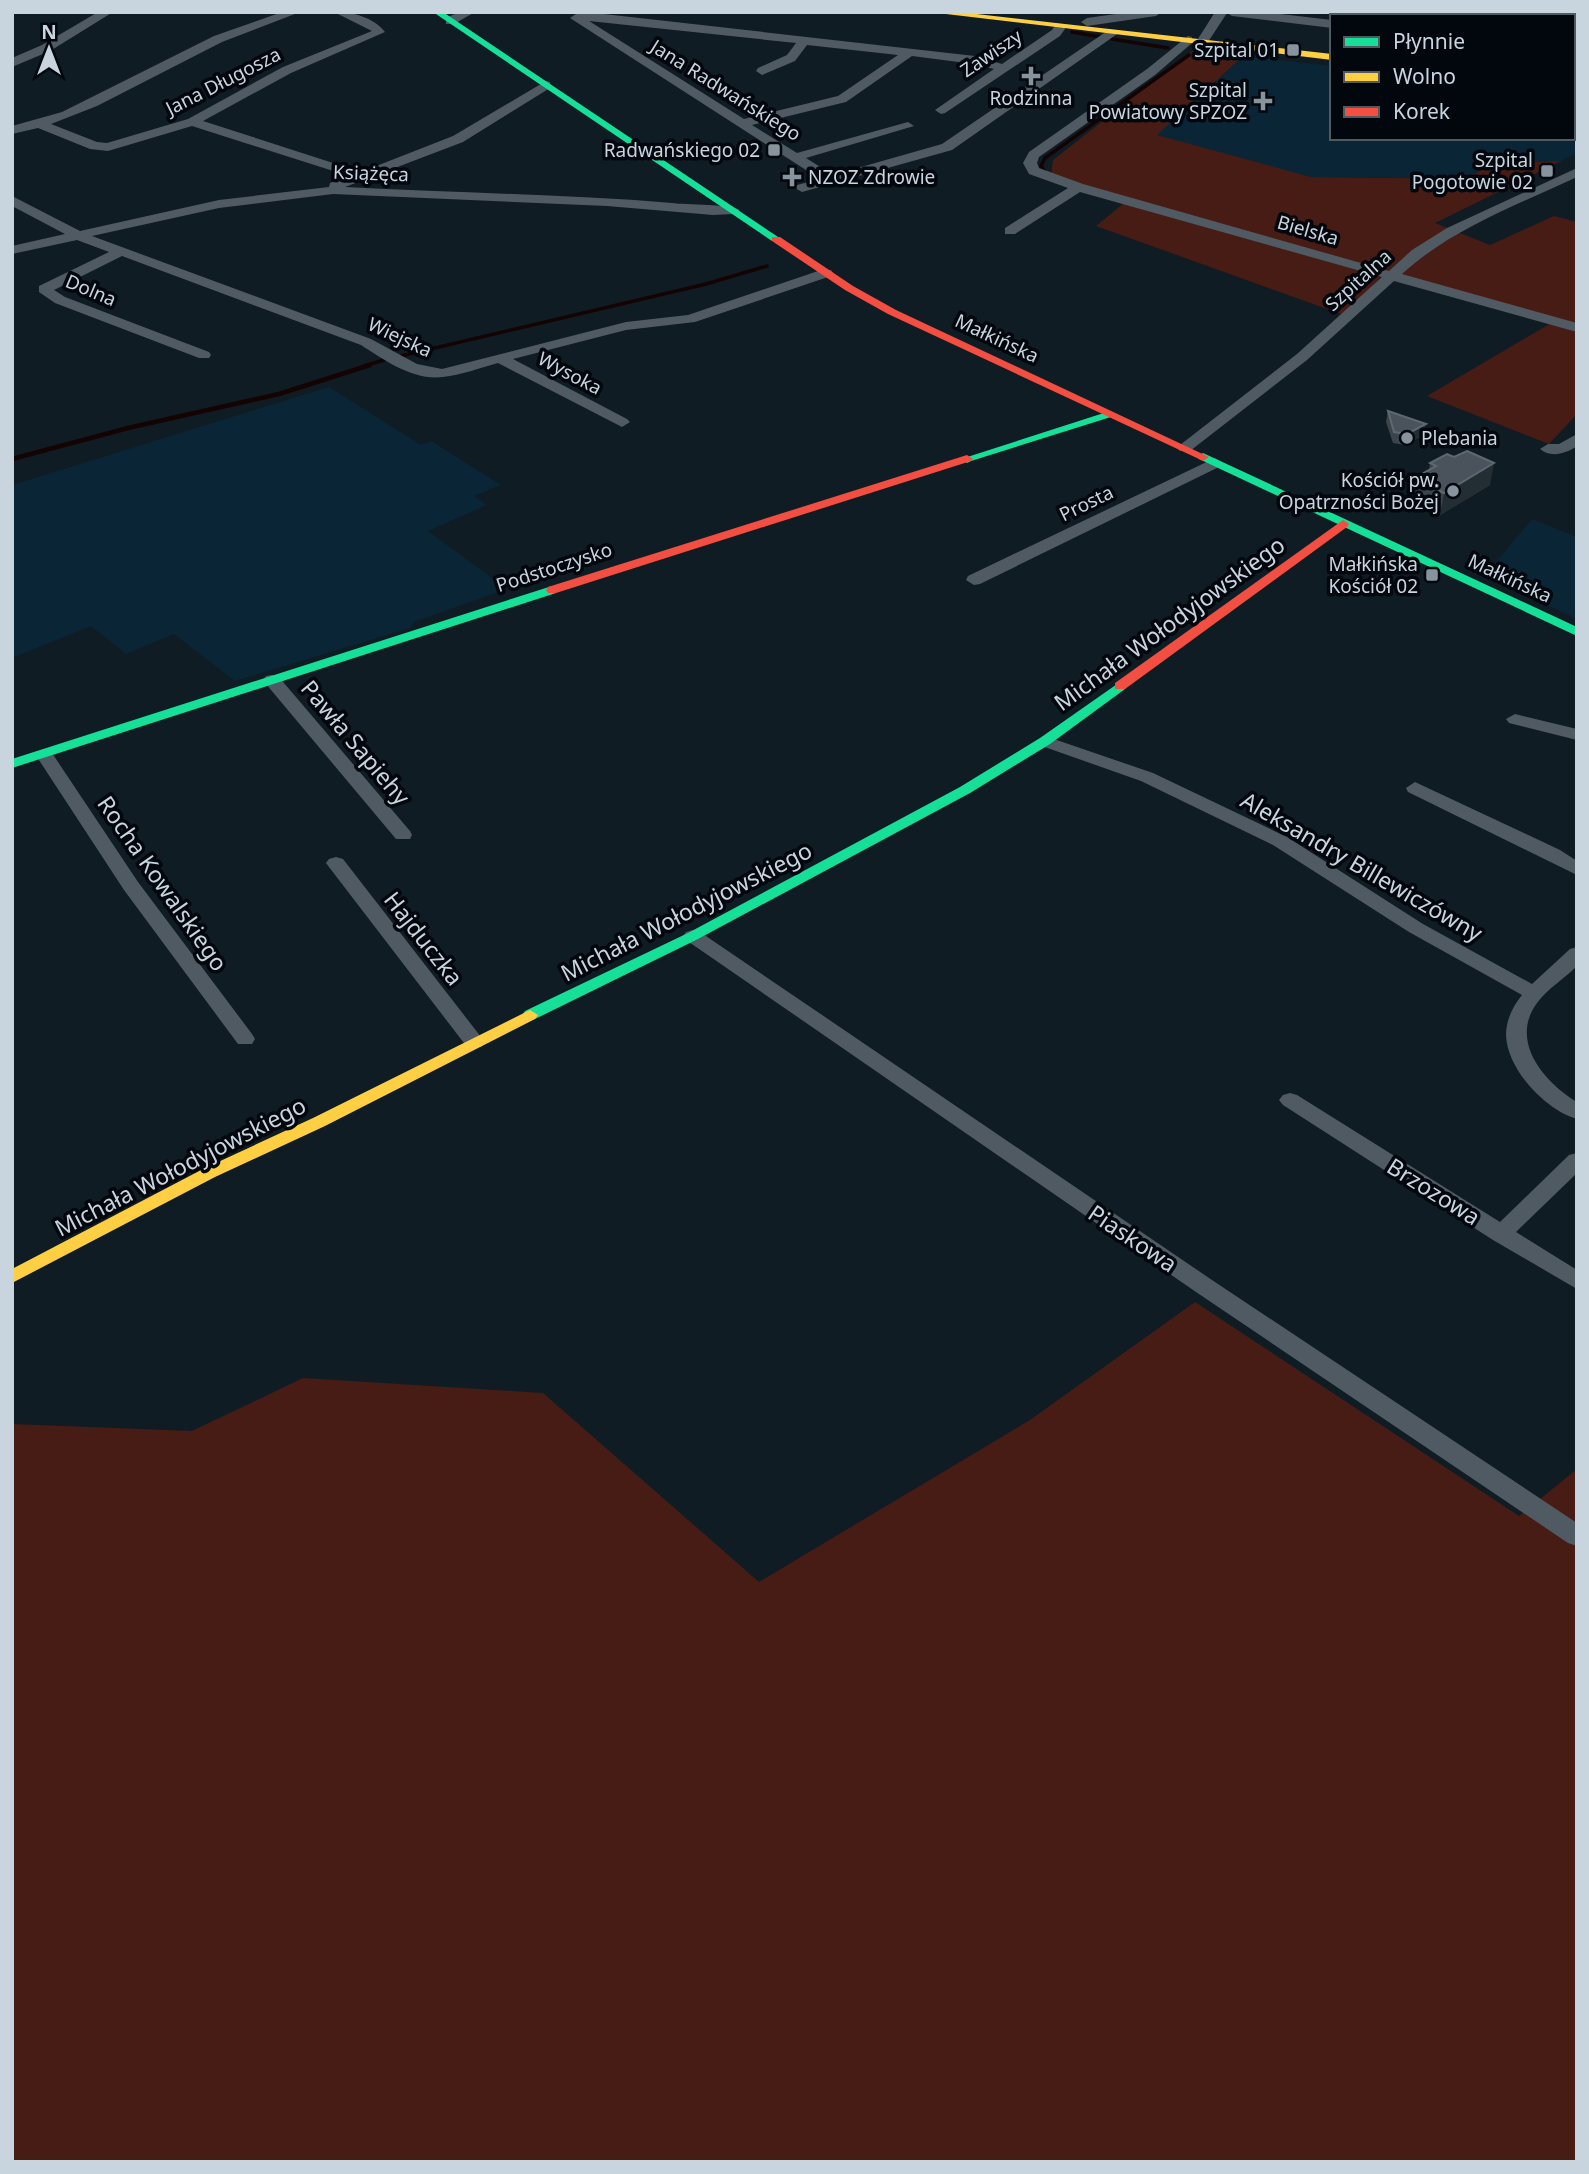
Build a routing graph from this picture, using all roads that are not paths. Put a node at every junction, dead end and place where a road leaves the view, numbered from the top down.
1 (107, 12) edge
2 (294, 12) edge
3 (340, 12) edge
4 (469, 12) edge
5 (1156, 12) edge
6 (1221, 12) edge
7 (1232, 12) edge
8 (941, 13) edge
9 (570, 15) edge
10 (444, 16) edge
11 (1087, 22) dead end
12 (1330, 24) edge
13 (1061, 26) junction
14 (1114, 32) junction
15 (804, 41) junction
16 (1195, 41) junction
17 (12, 52) edge
18 (909, 53) junction
19 (26, 55) junction
20 (1330, 57) edge
21 (12, 64) edge
22 (1005, 68) junction
23 (762, 71) dead end
24 (546, 85) junction
25 (941, 110) dead end
26 (192, 122) junction
27 (743, 123) junction
28 (42, 125) junction
29 (908, 126) dead end
30 (12, 130) edge
31 (796, 157) junction
32 (1577, 172) edge
33 (361, 176) junction
34 (831, 180) junction
35 (1078, 187) junction
36 (802, 188) dead end
37 (333, 190) junction
38 (12, 200) edge
39 (733, 210) junction
40 (1010, 231) dead end
41 (79, 236) junction
42 (12, 250) edge
43 (120, 252) junction
44 (826, 273) junction
45 (1393, 274) junction
46 (1577, 328) edge
47 (204, 355) dead end
48 (501, 359) junction
49 (1110, 414) junction
50 (622, 422) dead end
51 (1577, 439) edge
52 (1185, 448) junction
53 (1548, 449) dead end
54 (1215, 463) junction
55 (1343, 524) junction
56 (974, 580) dead end
57 (1577, 632) edge
58 (272, 680) junction
59 (1515, 719) dead end
60 (1577, 735) edge
61 (1045, 741) junction
62 (44, 754) junction
63 (12, 764) edge
64 (1415, 788) dead end
65 (402, 835) dead end
66 (336, 863) dead end
67 (1577, 869) edge
68 (693, 936) junction
69 (1577, 953) edge
70 (1534, 993) junction
71 (245, 1039) dead end
72 (474, 1042) junction
73 (1290, 1100) dead end
74 (1577, 1112) edge
75 (1577, 1160) edge
76 (1501, 1234) junction
77 (12, 1277) edge
78 (1577, 1281) edge
79 (1577, 1536) edge

1 - 19 street
2 - 28 street
3 - 26 street, Jana Długosza
4 - 10 street
5 - 11 street
6 - 16 street
7 - 12 street
8 - 13 street
9 - 15 street
9 - 27 street, Jana Radwańskiego
10 - 24 street, Małkińska
13 - 14 street
13 - 22 street, Zawiszy
14 - 16 street
14 - 34 street
15 - 18 street
15 - 23 street
16 - 20 street
16 - 35 street, Bielska
17 - 19 street
18 - 22 street
18 - 27 street
19 - 21 street
22 - 25 street, Zawiszy
24 - 33 street
24 - 39 street, Małkińska
26 - 28 street, Jana Długosza
26 - 33 street
27 - 31 street, Jana Radwańskiego
28 - 30 street
29 - 31 street
31 - 34 street, Jana Radwańskiego
32 - 45 street, Szpitalna
33 - 37 street
34 - 36 street
35 - 40 street
35 - 45 street, Bielska
37 - 39 street, Książęca
37 - 41 street, Książęca
38 - 41 street, Wiejska
39 - 44 street, Małkińska
41 - 42 street, Książęca
41 - 43 street, Wiejska
43 - 47 street, Dolna
43 - 48 street, Wiejska
44 - 48 street, Wiejska
44 - 49 street, Małkińska
45 - 46 street, Bielska
45 - 52 street, Szpitalna
48 - 50 street, Wysoka
49 - 52 street, Małkińska
49 - 58 street, Podstoczysko
51 - 53 street
52 - 54 street, Małkińska
54 - 55 street, Małkińska
54 - 56 street, Prosta
55 - 57 street, Małkińska
55 - 61 street, Michała Wołodyjowskiego
58 - 62 street, Podstoczysko
58 - 65 street, Pawła Sapiehy
59 - 60 street
61 - 68 street, Michała Wołodyjowskiego
61 - 70 street, Aleksandry Billewiczówny
62 - 63 street, Podstoczysko
62 - 71 street, Rocha Kowalskiego
64 - 67 street
66 - 72 street, Hajduczka
68 - 72 street, Michała Wołodyjowskiego
68 - 79 street, Piaskowa
69 - 70 street
70 - 74 street
72 - 77 street, Michała Wołodyjowskiego
73 - 76 street, Brzozowa
75 - 76 street
76 - 78 street, Brzozowa

